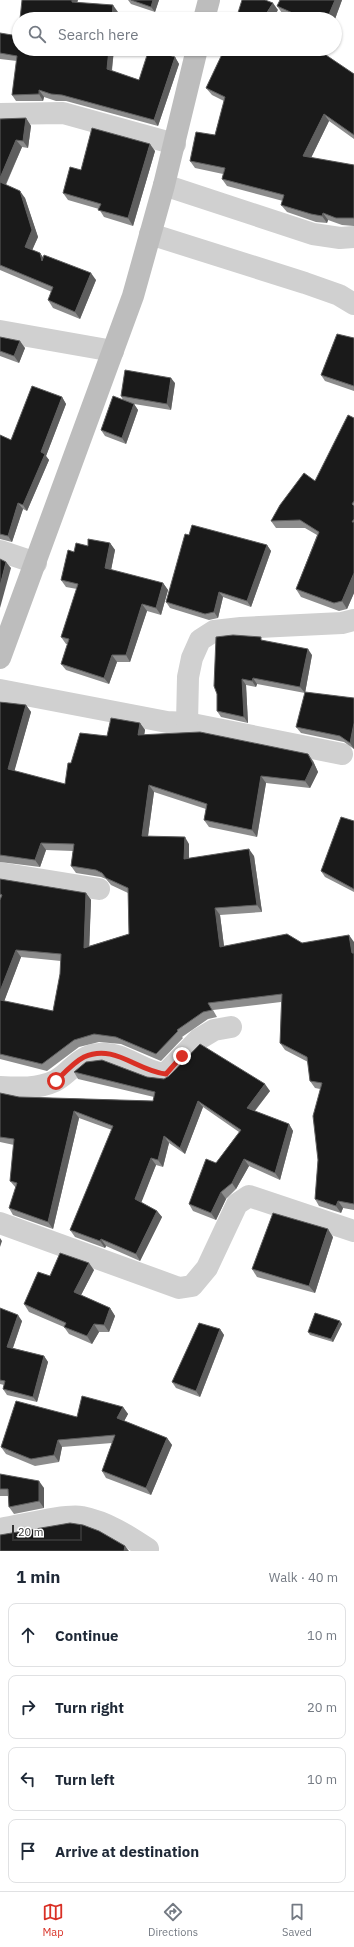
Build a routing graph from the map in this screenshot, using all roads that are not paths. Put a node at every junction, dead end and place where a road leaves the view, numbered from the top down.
1 (209, 0) edge
2 (206, 12) edge
3 (195, 56) edge
4 (0, 114) edge
5 (174, 144) junction
6 (164, 185) junction
7 (150, 234) junction
8 (354, 237) edge
9 (354, 304) edge
10 (0, 331) edge
11 (113, 351) junction
12 (0, 551) edge
13 (36, 563) junction
14 (354, 620) edge
15 (0, 658) edge
16 (0, 690) edge
17 (187, 723) junction
18 (342, 754) dead end
19 (0, 873) edge
20 (99, 890) dead end
21 (231, 1027) dead end
22 (0, 1087) edge
23 (0, 1223) edge
24 (354, 1231) edge
25 (0, 1529) edge
26 (148, 1549) dead end

1 - 2 street
3 - 5 street
4 - 5 street
5 - 6 street
6 - 7 street
6 - 8 street
7 - 9 street
7 - 11 street
10 - 11 street
11 - 13 street
12 - 13 street
13 - 15 street
14 - 17 street
16 - 17 street
17 - 18 street
19 - 20 street
21 - 22 street
23 - 24 street
25 - 26 street

